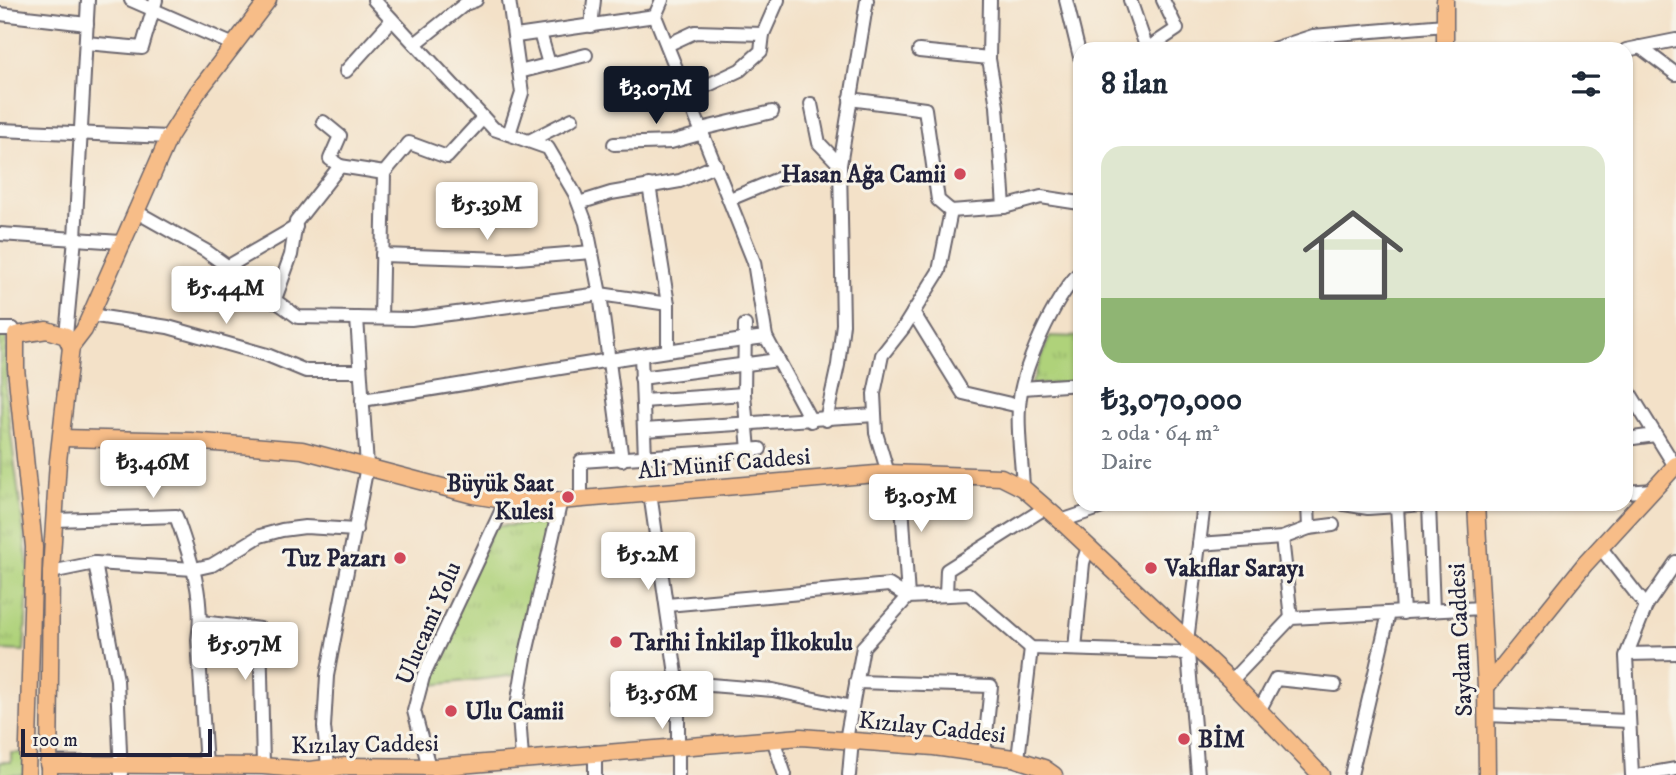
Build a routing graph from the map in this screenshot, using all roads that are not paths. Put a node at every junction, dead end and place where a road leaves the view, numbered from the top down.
1 (88, 0) edge
2 (131, 0) edge
3 (268, 0) edge
4 (374, 0) edge
5 (476, 0) edge
6 (509, 0) edge
7 (594, 0) edge
8 (662, 0) edge
9 (778, 0) edge
10 (867, 0) edge
11 (990, 0) edge
12 (1066, 0) edge
13 (1130, 0) edge
14 (1163, 0) edge
15 (1445, 0) edge
16 (154, 4) edge
17 (0, 15) edge
18 (655, 16) junction
19 (392, 20) junction
20 (87, 24) junction
21 (1445, 24) junction
22 (591, 26) junction
23 (540, 33) junction
24 (763, 34) junction
25 (1319, 35) junction
26 (516, 36) junction
27 (1676, 40) edge
28 (1076, 42) edge
29 (1145, 42) edge
30 (1158, 42) edge
31 (1307, 42) edge
32 (1320, 42) edge
33 (1445, 42) edge
34 (86, 43) junction
35 (415, 44) junction
36 (667, 44) junction
37 (234, 45) junction
38 (1640, 47) junction
39 (1633, 48) edge
40 (919, 51) dead end
41 (586, 55) dead end
42 (989, 58) junction
43 (549, 64) junction
44 (346, 71) dead end
45 (519, 72) junction
46 (1676, 74) edge
47 (687, 95) junction
48 (850, 99) junction
49 (811, 104) dead end
50 (772, 111) dead end
51 (483, 118) junction
52 (572, 119) dead end
53 (323, 122) dead end
54 (0, 130) edge
55 (702, 131) junction
56 (81, 132) junction
57 (509, 134) junction
58 (169, 137) junction
59 (529, 141) junction
60 (614, 144) dead end
61 (716, 165) junction
62 (840, 165) junction
63 (340, 166) junction
64 (384, 173) junction
65 (790, 174) dead end
66 (649, 185) junction
67 (730, 199) junction
68 (1073, 202) edge
69 (579, 203) junction
70 (1004, 207) junction
71 (135, 211) junction
72 (951, 211) junction
73 (296, 227) junction
74 (0, 234) edge
75 (75, 238) junction
76 (121, 242) junction
77 (592, 252) junction
78 (382, 255) junction
79 (227, 267) junction
80 (1073, 279) edge
81 (600, 294) junction
82 (274, 302) junction
83 (668, 303) junction
84 (913, 312) junction
85 (90, 315) junction
86 (357, 318) junction
87 (381, 318) junction
88 (745, 325) dead end
89 (0, 329) edge
90 (16, 335) junction
91 (766, 337) junction
92 (744, 340) junction
93 (68, 342) junction
94 (668, 349) junction
95 (641, 355) junction
96 (778, 360) junction
97 (609, 362) junction
98 (744, 365) junction
99 (358, 371) junction
100 (641, 378) junction
101 (1073, 384) edge
102 (1023, 388) junction
103 (744, 394) junction
104 (362, 400) junction
105 (643, 401) junction
106 (1633, 401) edge
107 (1019, 406) junction
108 (875, 415) junction
109 (826, 420) junction
110 (811, 421) junction
111 (746, 422) junction
112 (644, 430) junction
113 (1656, 435) junction
114 (62, 438) junction
115 (1633, 438) edge
116 (645, 458) junction
117 (622, 460) junction
118 (367, 466) junction
119 (1675, 466) edge
120 (894, 473) junction
121 (1023, 488) junction
122 (1653, 490) junction
123 (1633, 491) edge
124 (650, 492) junction
125 (581, 498) junction
126 (561, 500) junction
127 (506, 501) junction
128 (1045, 508) junction
129 (1090, 511) edge
130 (1203, 511) edge
131 (1308, 511) edge
132 (1397, 511) edge
133 (1427, 511) edge
134 (1476, 511) edge
135 (55, 520) junction
136 (1061, 521) junction
137 (1333, 525) dead end
138 (1309, 528) junction
139 (356, 530) junction
140 (1282, 538) junction
141 (1199, 544) junction
142 (1088, 547) junction
143 (1601, 547) junction
144 (1676, 562) edge
145 (95, 563) junction
146 (194, 569) junction
147 (51, 572) junction
148 (946, 596) junction
149 (908, 597) junction
150 (667, 605) junction
151 (1646, 606) junction
152 (1482, 608) junction
153 (1433, 611) junction
154 (1403, 612) junction
155 (1389, 613) junction
156 (1291, 618) junction
157 (201, 622) junction
158 (1188, 647) junction
159 (1031, 648) junction
160 (1074, 649) junction
161 (1676, 653) edge
162 (1628, 654) junction
163 (1231, 681) junction
164 (856, 682) junction
165 (1335, 685) dead end
166 (1486, 687) junction
167 (678, 688) junction
168 (616, 703) dead end
169 (852, 707) junction
170 (1259, 710) junction
171 (1487, 715) junction
172 (1628, 721) junction
173 (773, 738) junction
174 (849, 740) junction
175 (679, 745) junction
176 (595, 752) junction
177 (984, 754) junction
178 (522, 759) junction
179 (263, 766) junction
180 (1026, 766) edge
181 (429, 767) junction
182 (210, 769) edge
183 (1676, 769) edge
184 (27, 770) edge
185 (49, 770) edge
186 (121, 770) edge
187 (328, 771) edge
188 (393, 771) edge
189 (309, 773) edge
190 (595, 775) edge
191 (678, 775) edge
192 (785, 775) edge
193 (849, 775) edge
194 (1054, 775) edge
195 (1198, 775) edge
196 (1321, 775) edge
197 (1351, 775) edge
198 (1487, 775) edge
199 (1632, 775) edge
200 (1641, 775) edge

1 - 20 street
2 - 16 street
3 - 37 main road
4 - 19 street
5 - 35 street
6 - 26 street
7 - 22 street
8 - 18 street
9 - 24 street
10 - 48 street
11 - 42 street
12 - 28 street
13 - 29 street
14 - 30 street
15 - 21 main road
16 - 34 street
16 - 37 street
17 - 20 street
18 - 22 street
18 - 36 street
19 - 35 street
19 - 44 street
20 - 34 street
21 - 25 street
21 - 33 main road
22 - 23 street
23 - 26 street
23 - 43 street
24 - 36 street
24 - 47 street
25 - 31 street
25 - 32 street
26 - 45 street
27 - 38 street
34 - 56 street
35 - 51 street
36 - 47 street
37 - 58 main road
38 - 39 street
38 - 46 street
40 - 42 street
41 - 43 street
42 - 70 street
43 - 45 street
45 - 57 street
47 - 55 street
48 - 62 street
48 - 72 street
49 - 62 street
50 - 55 street
51 - 57 street
51 - 64 street
52 - 59 street
53 - 63 street
54 - 56 street
55 - 60 street
55 - 61 street
56 - 58 street
56 - 75 street
57 - 59 street
58 - 71 main road
59 - 69 street
61 - 66 street
61 - 67 street
62 - 109 street
63 - 64 street
63 - 73 street
64 - 78 street
65 - 67 street
66 - 69 street
66 - 83 street
67 - 91 street
68 - 70 street
69 - 77 street
70 - 72 street
71 - 76 main road
71 - 79 street
72 - 84 street
73 - 79 street
73 - 82 street
74 - 75 street
75 - 76 street
75 - 93 street
76 - 85 main road
77 - 78 street
77 - 81 street
78 - 87 street
79 - 82 street
80 - 102 street
81 - 83 street
81 - 87 street
81 - 97 street
82 - 86 street
83 - 94 street
84 - 107 street
84 - 108 street
85 - 93 main road
85 - 99 street
86 - 87 street
86 - 99 street
88 - 92 street
89 - 90 street
90 - 93 main road
90 - 184 main road
91 - 92 street
91 - 96 street
92 - 94 street
92 - 98 street
93 - 114 main road
94 - 95 street
95 - 97 street
95 - 100 street
96 - 98 street
96 - 110 street
97 - 104 street
97 - 117 street
98 - 100 street
98 - 103 street
99 - 104 street
100 - 105 street
101 - 102 street
102 - 107 street
103 - 105 street
103 - 111 street
104 - 118 street
105 - 112 street
106 - 113 street
107 - 121 street
108 - 109 street
108 - 120 street
109 - 110 street
110 - 111 street
111 - 112 street
111 - 116 street
112 - 116 street
113 - 115 street
113 - 119 street
114 - 118 main road, Ali Münif Caddesi
114 - 135 main road
116 - 117 street
117 - 125 street
118 - 127 main road, Ali Münif Caddesi
118 - 139 street
119 - 122 main road
120 - 121 main road, Ali Münif Caddesi
120 - 124 main road, Ali Münif Caddesi
120 - 149 street
121 - 128 main road, Ali Münif Caddesi
122 - 123 street
122 - 143 main road
124 - 125 main road, Ali Münif Caddesi
124 - 150 street
125 - 126 main road, Ali Münif Caddesi
126 - 127 main road, Ali Münif Caddesi
126 - 178 street
127 - 181 street, Ulucami Yolu
128 - 136 main road, Ali Münif Caddesi
128 - 148 street
129 - 136 street
130 - 141 street
131 - 138 street
132 - 154 street
133 - 153 street
134 - 152 main road, Saydam Caddesi
135 - 146 street
135 - 147 main road
136 - 142 main road, Ali Münif Caddesi
137 - 138 street
138 - 140 street
139 - 146 street
139 - 187 street
140 - 141 street
140 - 156 street
141 - 158 street
142 - 158 main road, Ali Münif Caddesi
142 - 160 street
143 - 151 street
143 - 166 main road
144 - 151 street
145 - 146 street
145 - 147 street
145 - 186 street
146 - 157 street
147 - 185 main road
148 - 149 street
148 - 159 street
149 - 150 street
149 - 164 street
150 - 167 street
151 - 162 street
152 - 153 street
152 - 166 main road, Saydam Caddesi
153 - 154 street
154 - 155 street
155 - 156 street
155 - 197 street
156 - 163 street
157 - 179 street
157 - 182 street
158 - 160 street
158 - 163 main road, Ali Münif Caddesi
158 - 195 street
159 - 160 street
159 - 180 street
161 - 162 street
162 - 172 street
163 - 170 main road, Ali Münif Caddesi
164 - 169 street
164 - 177 street
165 - 170 street
166 - 171 main road, Saydam Caddesi
167 - 168 street
167 - 169 street
167 - 175 street
169 - 174 street
170 - 196 main road, Ali Münif Caddesi
171 - 172 street
171 - 198 main road, Saydam Caddesi
172 - 199 street
173 - 174 main road, Kızılay Caddesi
173 - 175 main road, Kızılay Caddesi
173 - 192 street
174 - 177 main road, Kızılay Caddesi
174 - 193 street
175 - 176 main road, Kızılay Caddesi
175 - 191 street
176 - 178 main road, Kızılay Caddesi
176 - 190 street
177 - 180 main road, Kızılay Caddesi
178 - 181 main road, Kızılay Caddesi
179 - 182 main road, Kızılay Caddesi
179 - 189 main road, Kızılay Caddesi
180 - 194 main road, Kızılay Caddesi
181 - 188 main road, Kızılay Caddesi
182 - 186 main road, Kızılay Caddesi
183 - 200 street
185 - 186 main road, Kızılay Caddesi
187 - 188 main road, Kızılay Caddesi
187 - 189 main road, Kızılay Caddesi

